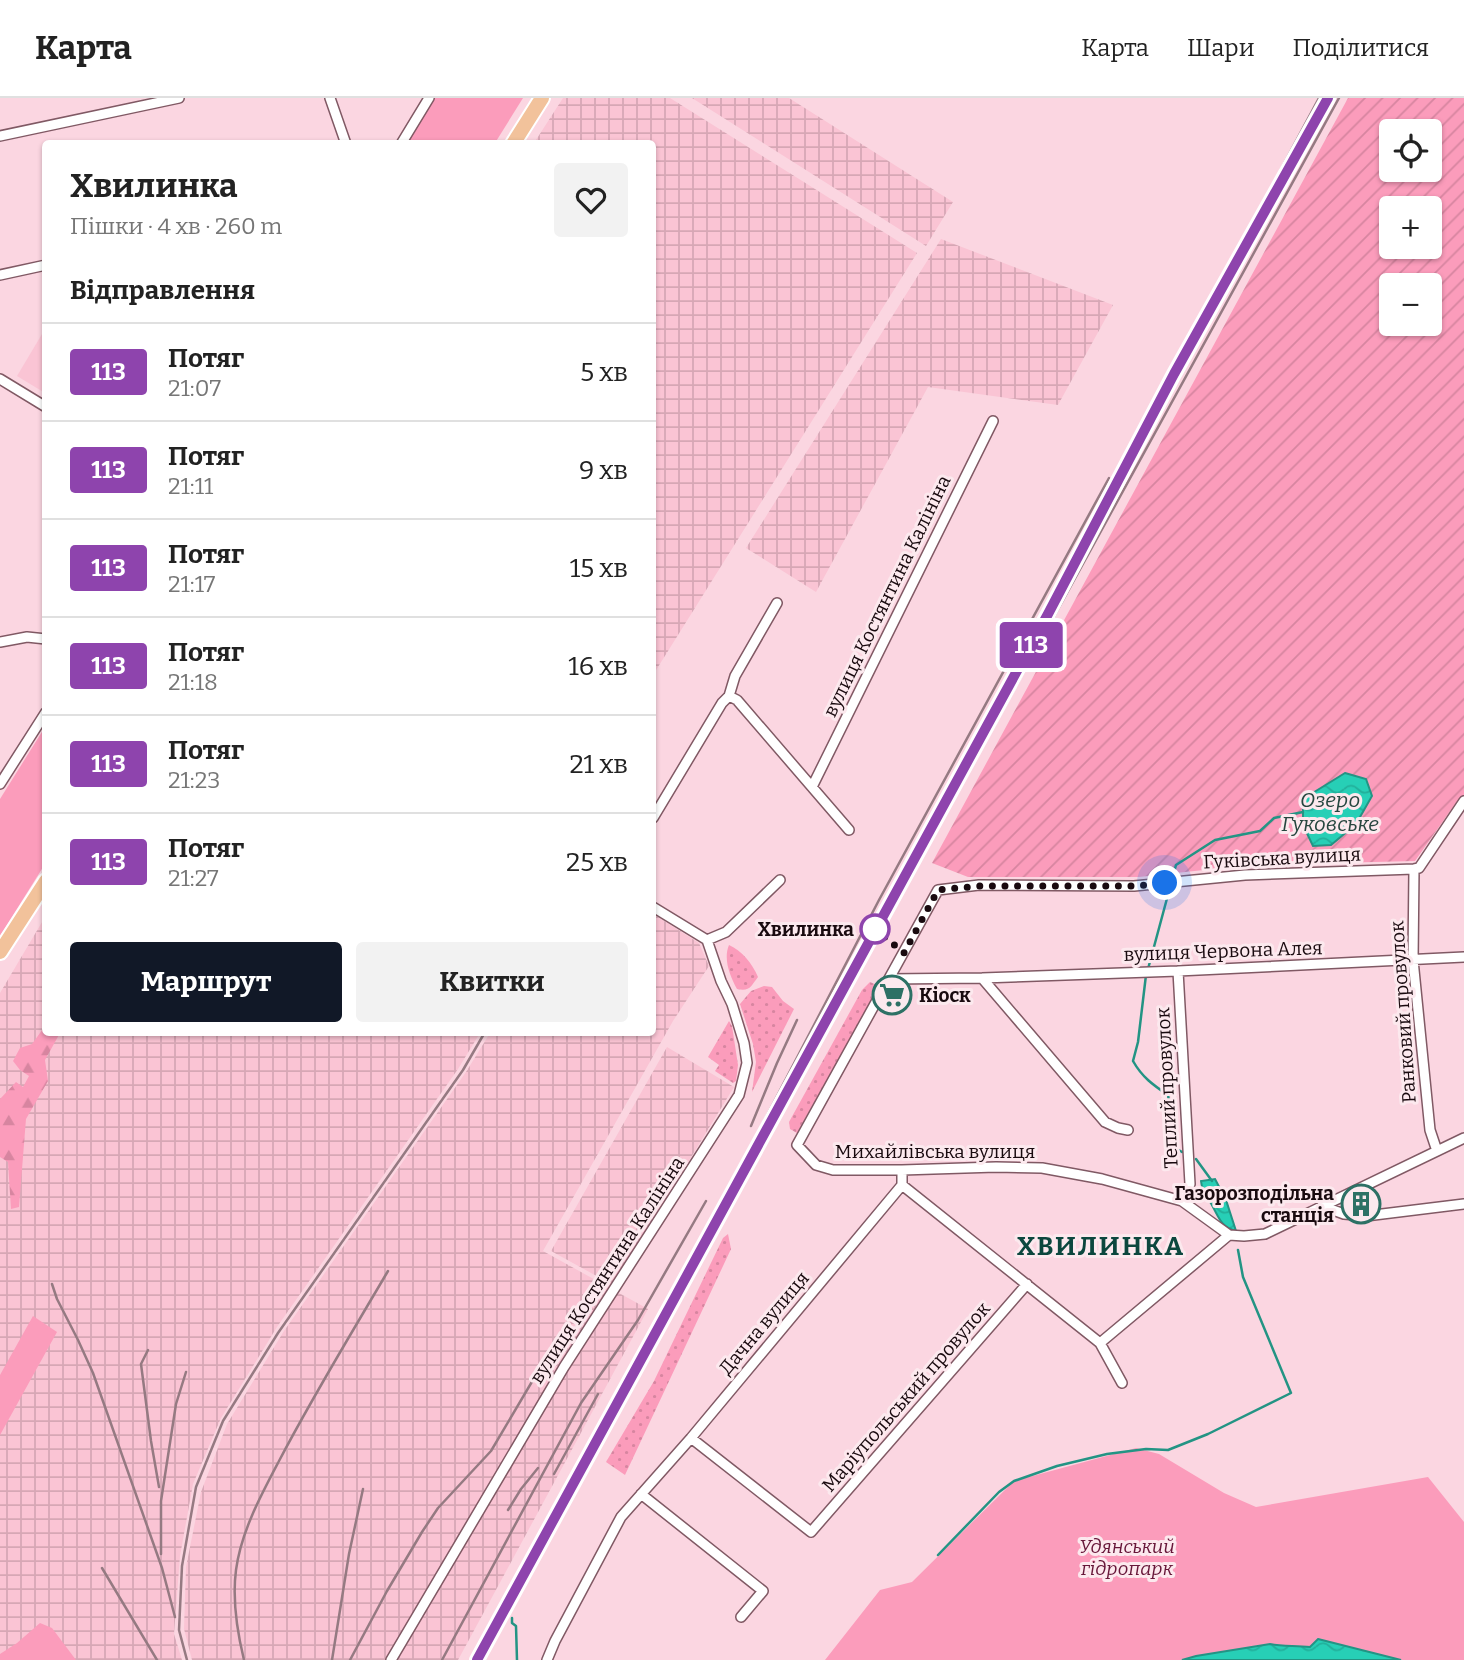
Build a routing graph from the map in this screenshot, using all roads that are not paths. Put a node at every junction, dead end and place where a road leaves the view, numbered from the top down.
1 (179, 98) edge
2 (330, 98) edge
3 (429, 98) edge
4 (542, 98) edge
5 (0, 136) edge
6 (345, 140) edge
7 (403, 140) edge
8 (516, 140) edge
9 (42, 266) edge
10 (0, 275) edge
11 (0, 379) edge
12 (42, 405) edge
13 (993, 421) dead end
14 (777, 603) dead end
15 (42, 639) edge
16 (0, 642) edge
17 (729, 696) junction
18 (42, 718) edge
19 (0, 784) edge
20 (813, 787) junction
21 (1464, 801) edge
22 (656, 813) edge
23 (849, 830) dead end
24 (1416, 868) junction
25 (780, 880) dead end
26 (42, 887) edge
27 (656, 909) edge
28 (707, 940) junction
29 (0, 952) edge
30 (1464, 957) edge
31 (1413, 960) junction
32 (1178, 971) junction
33 (982, 978) junction
34 (890, 979) junction
35 (1128, 1130) dead end
36 (1464, 1138) edge
37 (1437, 1151) junction
38 (902, 1170) junction
39 (902, 1185) junction
40 (1182, 1201) junction
41 (1464, 1204) edge
42 (1322, 1206) junction
43 (1229, 1235) junction
44 (1027, 1284) junction
45 (1100, 1343) junction
46 (1122, 1383) dead end
47 (691, 1438) junction
48 (641, 1494) junction
49 (741, 1617) dead end
50 (391, 1660) edge
51 (547, 1660) edge

1 - 5 street
2 - 6 street
3 - 7 street
4 - 8 main road
9 - 10 street
11 - 12 street
13 - 20 street, вулиця Костянтина Калініна
14 - 17 street
15 - 16 street
17 - 20 street
17 - 22 street
18 - 19 street
20 - 23 street
21 - 24 street
24 - 31 street, Ранковий провулок
24 - 34 street, Гуківська вулиця
25 - 28 street
26 - 29 main road
27 - 28 street
28 - 50 street, вулиця Костянтина Калініна
30 - 31 street, вулиця Червона Алея
31 - 32 street, вулиця Червона Алея
31 - 37 street, Ранковий провулок
32 - 33 street, вулиця Червона Алея
32 - 40 street, Теплий провулок
33 - 34 street, вулиця Червона Алея
33 - 35 street
34 - 38 street, Михайлівська вулиця
36 - 37 street
37 - 42 street
38 - 39 street
38 - 40 street, Михайлівська вулиця
39 - 44 street
39 - 47 street, Дачна вулиця
40 - 43 street, Михайлівська вулиця
41 - 42 street
42 - 43 street
43 - 45 street
44 - 45 street
44 - 47 street, Маріупольський провулок
45 - 46 street
47 - 48 street, Дачна вулиця
48 - 49 street
48 - 51 street, Дачна вулиця

